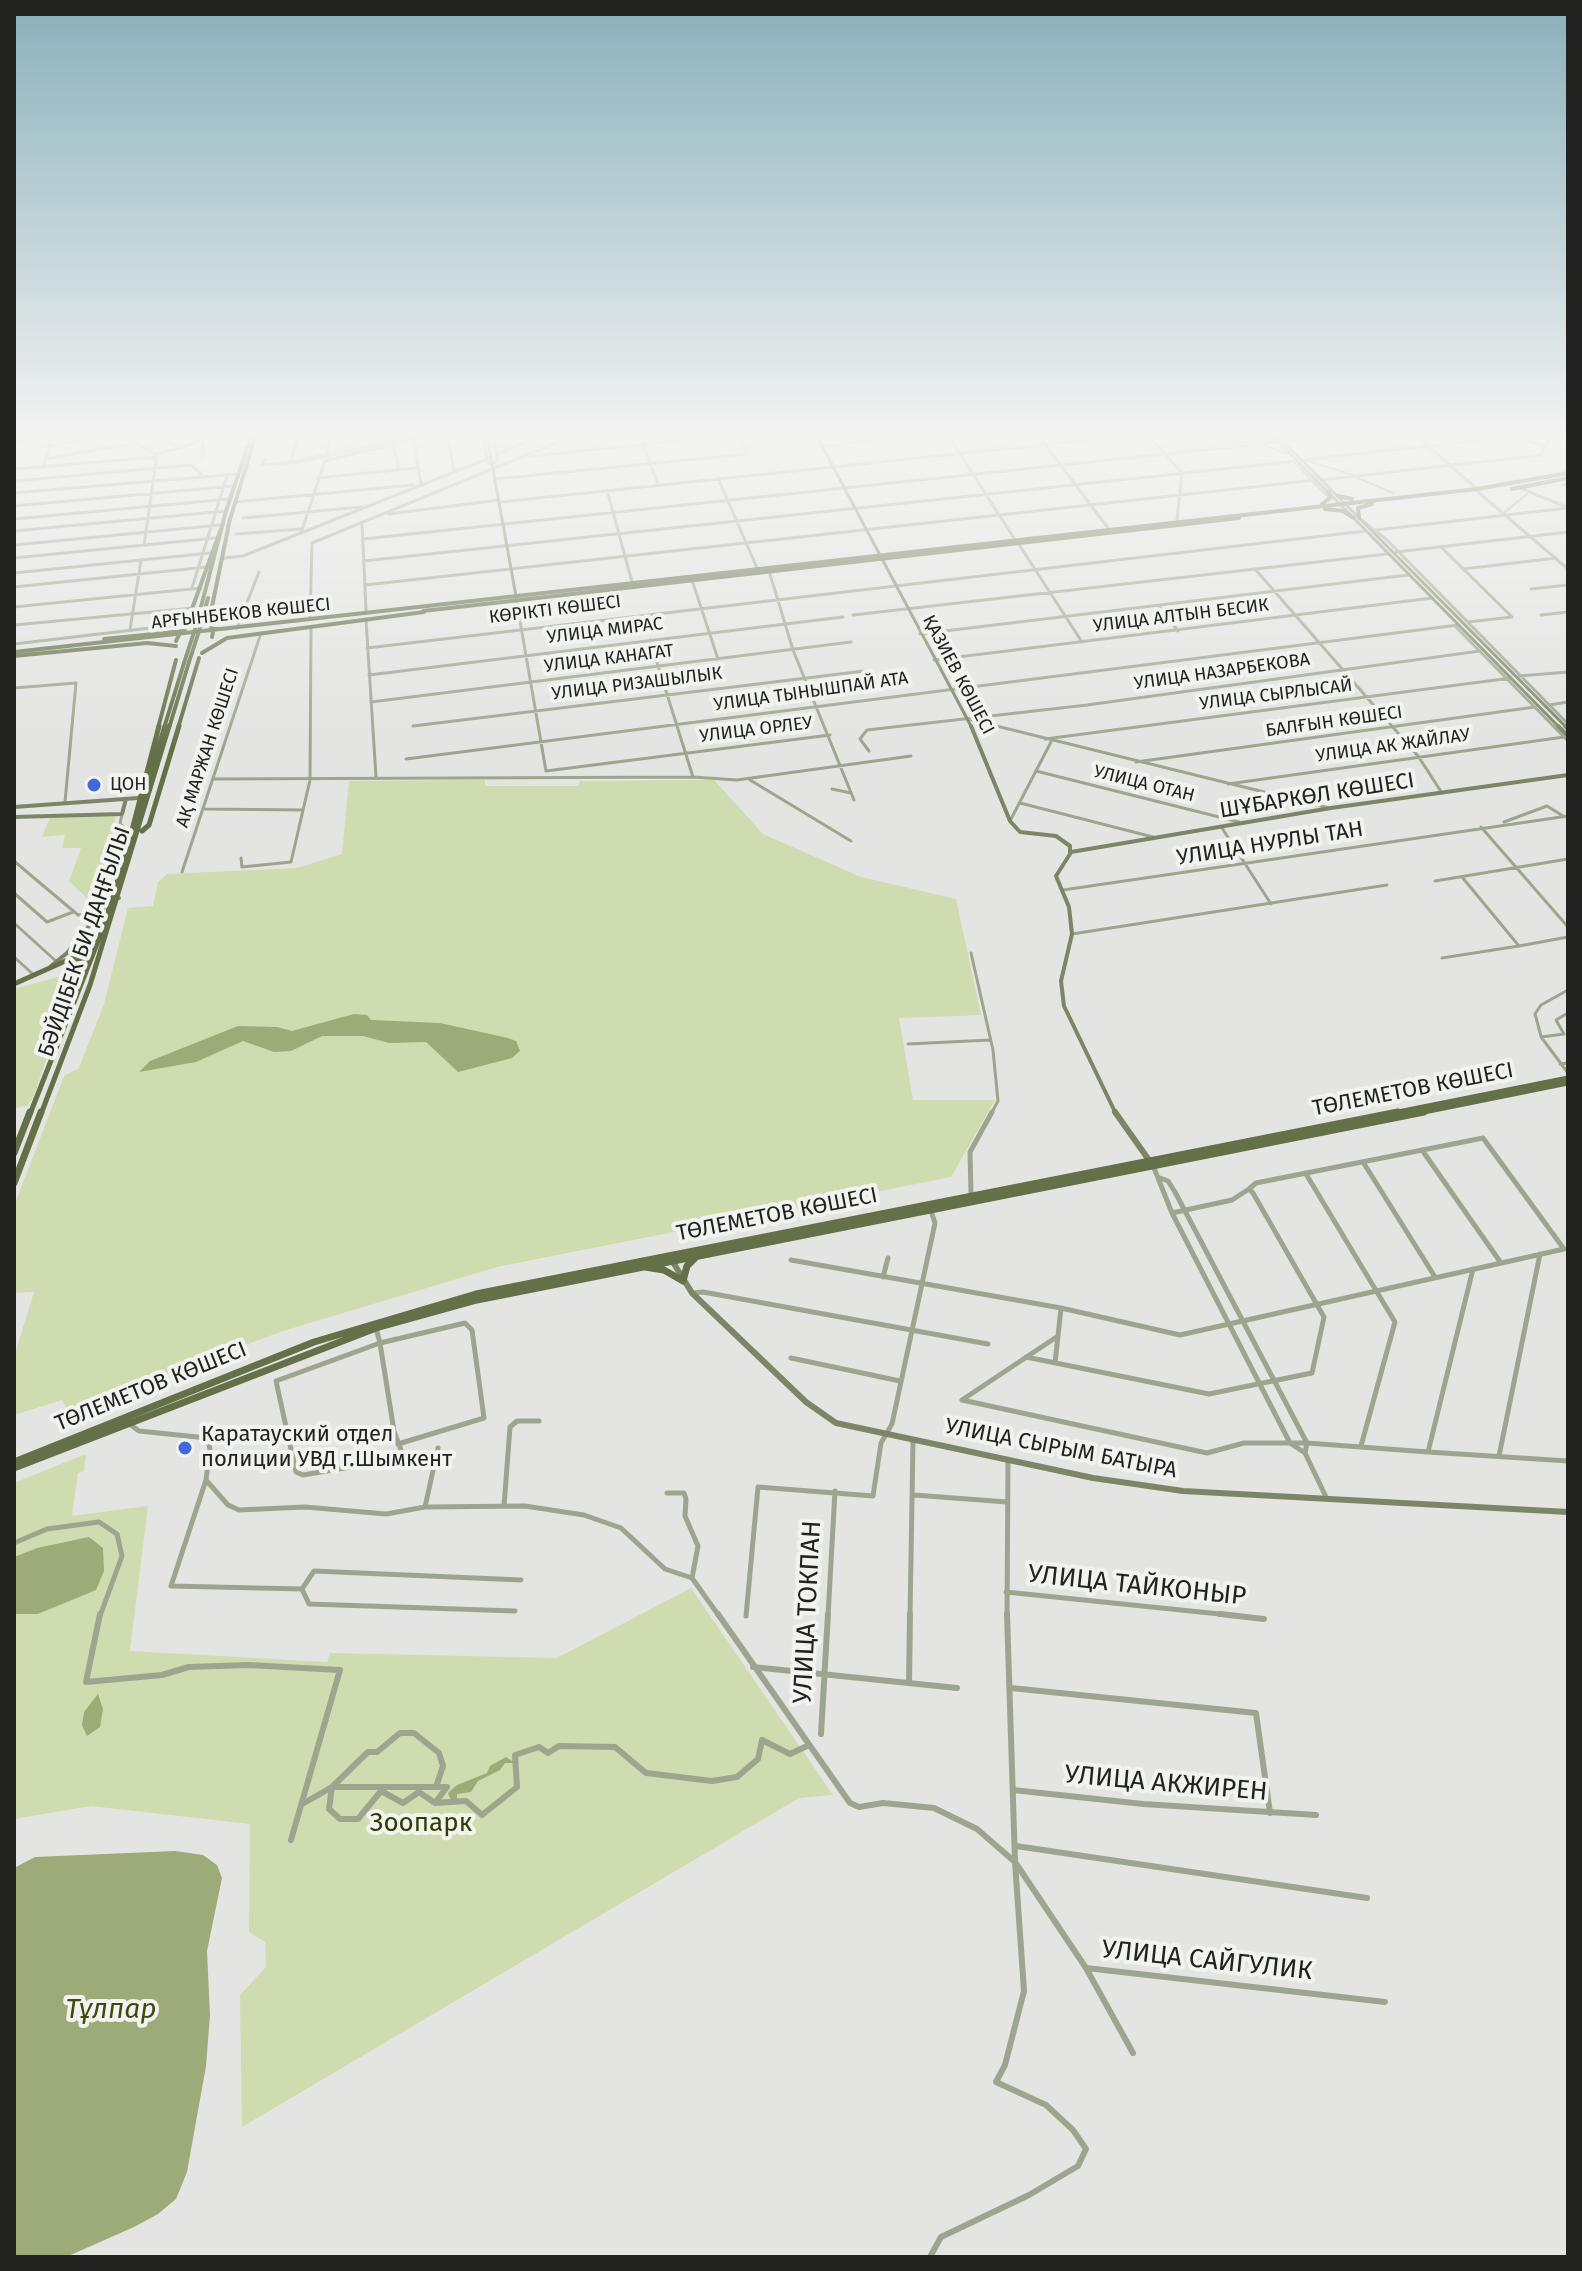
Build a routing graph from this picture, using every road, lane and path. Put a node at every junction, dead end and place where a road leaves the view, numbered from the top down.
1 (96, 537) edge
2 (146, 537) edge
3 (221, 537) edge
4 (224, 537) edge
5 (287, 537) edge
6 (326, 537) edge
7 (382, 537) edge
8 (506, 537) edge
9 (584, 537) edge
10 (622, 537) edge
11 (743, 537) edge
12 (788, 537) edge
13 (871, 537) edge
14 (1024, 537) edge
15 (1070, 537) edge
16 (1311, 537) edge
17 (1373, 537) edge
18 (1379, 537) edge
19 (1531, 537) joint
20 (215, 538) joint
21 (1014, 538) joint
22 (206, 539) junction
23 (363, 539) joint
24 (745, 542) junction
25 (1018, 543) junction
26 (14, 545) edge
27 (144, 545) junction
28 (508, 545) junction
29 (1441, 547) junction
30 (1393, 552) junction
31 (210, 553) junction
32 (202, 554) junction
33 (626, 555) junction
34 (881, 556) junction
35 (14, 558) edge
36 (224, 558) junction
37 (141, 560) junction
38 (1558, 560) junction
39 (1568, 560) edge
40 (364, 561) junction
41 (207, 567) junction
42 (198, 568) junction
43 (757, 568) junction
44 (1033, 568) junction
45 (512, 569) junction
46 (1255, 569) junction
47 (1463, 569) junction
48 (1568, 569) edge
49 (769, 571) junction
50 (259, 572) dead end
51 (14, 573) edge
52 (138, 575) junction
53 (1408, 575) junction
54 (692, 580) junction
55 (632, 582) junction
56 (365, 585) junction
57 (894, 585) junction
58 (1568, 585) edge
59 (14, 587) edge
60 (192, 588) junction
61 (201, 588) junction
62 (1531, 589) dead end
63 (1275, 591) junction
64 (1049, 592) junction
65 (135, 594) junction
66 (516, 598) junction
67 (1432, 598) junction
68 (779, 599) junction
69 (1159, 606) junction
70 (14, 607) edge
71 (194, 608) junction
72 (432, 608) junction
73 (699, 608) junction
74 (906, 608) junction
75 (366, 611) junction
76 (1568, 612) edge
77 (131, 613) junction
78 (853, 615) dead end
79 (1541, 615) dead end
80 (1295, 616) junction
81 (843, 617) dead end
82 (310, 618) junction
83 (1066, 618) junction
84 (366, 620) junction
85 (784, 624) junction
86 (1467, 624) junction
87 (14, 625) edge
88 (176, 625) dead end
89 (1456, 625) junction
90 (311, 627) junction
91 (237, 628) junction
92 (522, 628) junction
93 (130, 630) junction
94 (1178, 631) junction
95 (212, 633) junction
96 (261, 633) junction
97 (708, 633) junction
98 (920, 634) junction
99 (179, 638) junction
100 (650, 640) junction
101 (851, 642) dead end
102 (1083, 642) junction
103 (1318, 642) junction
104 (367, 648) junction
105 (793, 650) junction
106 (14, 651) edge
107 (1480, 651) junction
108 (200, 655) junction
109 (526, 655) junction
110 (718, 659) junction
111 (176, 660) junction
112 (934, 660) junction
113 (1498, 660) junction
114 (659, 667) junction
115 (1345, 670) junction
116 (864, 671) dead end
117 (1568, 672) edge
118 (369, 675) junction
119 (1514, 677) junction
120 (804, 678) junction
121 (531, 683) junction
122 (14, 688) edge
123 (949, 688) junction
124 (666, 695) junction
125 (1366, 697) junction
126 (371, 702) junction
127 (1568, 702) edge
128 (1549, 705) junction
129 (816, 706) junction
130 (1535, 707) junction
131 (536, 711) junction
132 (967, 718) junction
133 (675, 724) junction
134 (413, 726) dead end
135 (1568, 726) edge
136 (1392, 728) junction
137 (830, 735) junction
138 (1567, 738) edge
139 (1045, 739) junction
140 (1052, 741) junction
141 (541, 742) junction
142 (869, 751) dead end
143 (686, 753) junction
144 (911, 756) dead end
145 (1418, 756) junction
146 (406, 759) dead end
147 (1136, 762) junction
148 (841, 766) junction
149 (546, 771) junction
150 (1036, 771) junction
151 (1568, 775) edge
152 (376, 777) junction
153 (547, 777) junction
154 (693, 777) junction
155 (214, 779) junction
156 (748, 779) junction
157 (310, 780) junction
158 (1226, 785) junction
159 (832, 789) dead end
160 (851, 793) junction
161 (1442, 793) junction
162 (138, 798) junction
163 (126, 799) junction
164 (854, 800) dead end
165 (65, 802) junction
166 (1020, 803) junction
167 (14, 807) edge
168 (1331, 808) junction
169 (204, 809) junction
170 (303, 810) junction
171 (122, 814) junction
172 (62, 816) junction
173 (1566, 816) edge
174 (14, 817) edge
175 (1010, 821) junction
176 (1244, 824) junction
177 (1498, 824) junction
178 (1481, 827) junction
179 (1222, 828) junction
180 (133, 833) junction
181 (1158, 839) junction
182 (851, 841) dead end
183 (1071, 852) junction
184 (241, 858) dead end
185 (1567, 860) edge
186 (14, 861) edge
187 (1245, 865) junction
188 (1516, 869) junction
189 (182, 872) dead end
190 (1462, 877) junction
191 (1435, 881) dead end
192 (1387, 885) dead end
193 (1063, 890) junction
194 (14, 893) edge
195 (119, 898) junction
196 (111, 899) junction
197 (1271, 904) junction
198 (73, 912) junction
199 (104, 914) junction
200 (14, 923) edge
201 (1568, 927) edge
202 (1072, 934) junction
203 (1568, 937) edge
204 (1519, 946) junction
205 (971, 953) dead end
206 (14, 957) edge
207 (1442, 958) dead end
208 (57, 962) junction
209 (89, 963) junction
210 (34, 975) junction
211 (14, 984) edge
212 (1568, 990) edge
213 (1568, 1013) edge
214 (1566, 1034) edge
215 (1541, 1037) junction
216 (990, 1040) junction
217 (908, 1044) dead end
218 (1568, 1063) edge
219 (1560, 1064) junction
220 (1568, 1078) edge
221 (1422, 1150) junction
222 (14, 1153) edge
223 (1150, 1162) junction
224 (1363, 1162) junction
225 (1305, 1173) junction
226 (1160, 1178) junction
227 (1060, 1180) junction
228 (14, 1183) edge
229 (1249, 1189) junction
230 (971, 1194) junction
231 (930, 1209) junction
232 (1184, 1211) junction
233 (1172, 1213) junction
234 (1566, 1250) edge
235 (1540, 1254) junction
236 (699, 1255) junction
237 (671, 1258) junction
238 (888, 1258) dead end
239 (791, 1260) dead end
240 (1501, 1263) junction
241 (641, 1267) junction
242 (1473, 1269) junction
243 (883, 1277) junction
244 (1435, 1277) junction
245 (683, 1281) junction
246 (923, 1284) junction
247 (1376, 1290) junction
248 (692, 1293) junction
249 (1318, 1303) junction
250 (1061, 1308) junction
251 (1241, 1319) junction
252 (1228, 1322) junction
253 (376, 1328) junction
254 (913, 1331) junction
255 (1058, 1336) junction
256 (380, 1343) junction
257 (988, 1344) dead end
258 (1026, 1357) junction
259 (791, 1358) dead end
260 (1055, 1363) junction
261 (273, 1366) junction
262 (276, 1381) junction
263 (900, 1381) junction
264 (1275, 1382) junction
265 (1261, 1384) junction
266 (539, 1421) dead end
267 (126, 1422) junction
268 (887, 1433) junction
269 (913, 1438) junction
270 (1290, 1443) junction
271 (1307, 1443) junction
272 (398, 1444) junction
273 (1361, 1446) junction
274 (438, 1448) dead end
275 (1428, 1452) junction
276 (1305, 1453) junction
277 (1499, 1456) junction
278 (1008, 1460) junction
279 (1568, 1461) edge
280 (14, 1465) edge
281 (206, 1480) junction
282 (835, 1491) junction
283 (667, 1493) dead end
284 (914, 1495) junction
285 (1327, 1499) junction
286 (1007, 1502) junction
287 (504, 1506) junction
288 (425, 1507) junction
289 (1568, 1512) edge
290 (14, 1543) edge
291 (692, 1578) junction
292 (521, 1580) dead end
293 (302, 1589) junction
294 (1006, 1592) junction
295 (515, 1611) dead end
296 (746, 1616) dead end
297 (1264, 1619) dead end
298 (753, 1667) junction
299 (824, 1674) junction
300 (909, 1683) junction
301 (957, 1688) dead end
302 (1011, 1688) junction
303 (821, 1734) dead end
304 (807, 1746) junction
305 (332, 1787) junction
306 (436, 1787) junction
307 (1013, 1790) junction
308 (435, 1803) junction
309 (302, 1804) junction
310 (1270, 1813) junction
311 (1316, 1815) dead end
312 (291, 1840) dead end
313 (1016, 1846) junction
314 (1015, 1862) junction
315 (1367, 1898) dead end
316 (1086, 1968) junction
317 (1385, 2002) dead end
318 (1133, 2053) dead end
319 (930, 2257) edge

1 - 26 street
2 - 27 street
3 - 180 main road, БӘЙДІБЕК БИ ДАҢҒЫЛЫ, bridge
4 - 36 main road
5 - 36 street
6 - 82 street
7 - 23 street
8 - 28 street
9 - 28 street
10 - 33 street
11 - 24 street
12 - 24 street
13 - 34 street, ҚАЗИЕВ КӨШЕСІ
14 - 21 main road, АРҒЫНБЕКОВ КӨШЕСІ
15 - 25 main road, АРҒЫНБЕКОВ КӨШЕСІ
16 - 44 street, КӨРІКТІ КӨШЕСІ
17 - 30 street
18 - 30 street
19 - 29 street
19 - 38 street
20 - 22 street
20 - 31 main road
21 - 34 main road, АРҒЫНБЕКОВ КӨШЕСІ
22 - 27 street
22 - 32 street
23 - 40 street
24 - 33 street
24 - 43 street
25 - 34 main road, АРҒЫНБЕКОВ КӨШЕСІ
25 - 44 street
27 - 35 street
28 - 40 street
28 - 45 street
29 - 30 street
29 - 47 street
30 - 46 street
30 - 53 street
30 - 86 street
31 - 32 street
31 - 41 main road
32 - 37 street
32 - 42 street
33 - 45 street
33 - 55 street
34 - 43 main road, АРҒЫНБЕКОВ КӨШЕСІ
34 - 49 main road, АРҒЫНБЕКОВ КӨШЕСІ
34 - 57 street, ҚАЗИЕВ КӨШЕСІ
36 - 95 main road
37 - 51 street
37 - 52 street
38 - 39 street
38 - 47 street
38 - 48 street
40 - 56 street
41 - 42 street
41 - 61 main road
42 - 52 street
42 - 60 street
43 - 55 main road, АРҒЫНБЕКОВ КӨШЕСІ
44 - 57 street, КӨРІКТІ КӨШЕСІ
44 - 64 street
45 - 56 street
45 - 66 street
46 - 63 street
46 - 64 street
47 - 86 street
49 - 54 main road, АРҒЫНБЕКОВ КӨШЕСІ
49 - 68 street
50 - 91 street
52 - 59 street
52 - 65 street
53 - 63 street
53 - 67 street
54 - 66 main road, АРҒЫНБЕКОВ КӨШЕСІ
54 - 73 street
55 - 66 main road, АРҒЫНБЕКОВ КӨШЕСІ
56 - 75 street
57 - 68 street, КӨРІКТІ КӨШЕСІ
57 - 74 street, ҚАЗИЕВ КӨШЕСІ
58 - 62 street
60 - 61 street
60 - 65 street
61 - 71 main road
63 - 69 street
63 - 80 street
64 - 74 street
64 - 83 street
65 - 70 street
65 - 77 street
66 - 72 main road, АРҒЫНБЕКОВ КӨШЕСІ
66 - 92 street
67 - 80 street, УЛИЦА АЛТЫН БЕСИК
67 - 89 street
68 - 73 street, КӨРІКТІ КӨШЕСІ
68 - 85 street
69 - 83 street
69 - 94 street
71 - 77 street
71 - 99 main road
72 - 75 main road
72 - 84 main road
72 - 106 main road, АРҒЫНБЕКОВ КӨШЕСІ
73 - 92 street, КӨРІКТІ КӨШЕСІ
73 - 97 street
74 - 78 street
74 - 98 street, ҚАЗИЕВ КӨШЕСІ
75 - 82 main road
76 - 79 street
77 - 87 street
77 - 93 street
80 - 94 street, УЛИЦА АЛТЫН БЕСИК
80 - 103 street
81 - 85 street, УЛИЦА МИРАС
82 - 91 main road
83 - 98 street
83 - 102 street
84 - 90 main road
84 - 104 street
85 - 97 street, УЛИЦА МИРАС
85 - 105 street
86 - 113 street
86 - 119 street
88 - 93 street
89 - 103 street, УЛИЦА ТЫНЫШПАЙ АТА
89 - 107 street
89 - 113 street
90 - 96 main road
90 - 157 street
91 - 95 main road
92 - 104 street, КӨРІКТІ КӨШЕСІ
92 - 109 street
93 - 106 street
94 - 102 street, УЛИЦА АЛТЫН БЕСИК
95 - 99 main road
95 - 108 main road
96 - 108 main road
96 - 155 street, АҚ МАРЖАН КӨШЕСІ
97 - 100 street, УЛИЦА МИРАС
97 - 110 street
98 - 112 street, ҚАЗИЕВ КӨШЕСІ
99 - 106 main road
99 - 106 main road
99 - 111 main road
100 - 109 street, УЛИЦА МИРАС
100 - 114 street
101 - 105 street, УЛИЦА КАНАГАТ
102 - 112 street, УЛИЦА АЛТЫН БЕСИК
103 - 115 street
103 - 123 street, УЛИЦА ТЫНЫШПАЙ АТА
104 - 118 street
105 - 110 street, УЛИЦА КАНАГАТ
105 - 120 street
107 - 115 street, УЛИЦА НАЗАРБЕКОВА
107 - 119 street
108 - 111 main road
108 - 180 main road
109 - 118 street, УЛИЦА МИРАС
109 - 121 street
110 - 114 street, УЛИЦА КАНАГАТ
111 - 162 main road
112 - 123 street, ҚАЗИЕВ КӨШЕСІ
113 - 119 street
114 - 121 street, УЛИЦА КАНАГАТ
114 - 124 street
115 - 125 street
115 - 132 street, УЛИЦА НАЗАРБЕКОВА
116 - 120 street, УЛИЦА РИЗАШЫЛЫК
117 - 119 street, УЛИЦА СЫРЛЫСАЙ
118 - 126 street
119 - 125 street, УЛИЦА СЫРЛЫСАЙ
119 - 128 street
119 - 130 street
119 - 135 street
119 - 138 street
120 - 124 street, УЛИЦА РИЗАШЫЛЫК
120 - 129 street
121 - 126 street, УЛИЦА КАНАГАТ
121 - 131 street
122 - 165 street
123 - 129 street, УЛИЦА ТЫНЫШПАЙ АТА
123 - 132 street, ҚАЗИЕВ КӨШЕСІ
124 - 131 street, УЛИЦА РИЗАШЫЛЫК
124 - 133 street
125 - 136 street
125 - 139 street, УЛИЦА СЫРЛЫСАЙ
126 - 152 street
127 - 128 street
128 - 135 street
129 - 133 street, УЛИЦА ТЫНЫШПАЙ АТА
129 - 137 street
130 - 136 street, БАЛҒЫН КӨШЕСІ
130 - 138 street
131 - 134 street, УЛИЦА РИЗАШЫЛЫК
131 - 141 street
132 - 139 street
132 - 142 street, УЛИЦА НАЗАРБЕКОВА
132 - 175 street, ҚАЗИЕВ КӨШЕСІ
133 - 141 street, УЛИЦА ТЫНЫШПАЙ АТА
133 - 143 street
136 - 145 street
136 - 147 street, БАЛҒЫН КӨШЕСІ
137 - 143 street, УЛИЦА ОРЛЕУ
137 - 148 street
138 - 145 street, УЛИЦА АК ЖАЙЛАУ
139 - 140 street
140 - 147 street
140 - 150 street
141 - 146 street, УЛИЦА ТЫНЫШПАЙ АТА
141 - 149 street
143 - 149 street, УЛИЦА ОРЛЕУ
143 - 154 street
144 - 148 street
145 - 158 street, УЛИЦА АК ЖАЙЛАУ
145 - 161 street
147 - 158 street
148 - 156 street
148 - 160 street
149 - 153 street
150 - 166 street
150 - 176 street, УЛИЦА ОТАН
151 - 161 street, ШҰБАРКӨЛ КӨШЕСІ
152 - 153 street
152 - 157 street
153 - 154 street
154 - 156 street
155 - 157 street
155 - 169 street, АҚ МАРЖАН КӨШЕСІ
156 - 182 street
157 - 170 street
158 - 168 street
159 - 160 street
160 - 164 street
161 - 168 street, ШҰБАРКӨЛ КӨШЕСІ
162 - 163 street
162 - 180 main road
163 - 165 street
163 - 171 street
165 - 167 street
165 - 172 street
166 - 175 street
166 - 181 street
168 - 176 street, ШҰБАРКӨЛ КӨШЕСІ
169 - 170 street
169 - 189 street, АҚ МАРЖАН КӨШЕСІ
170 - 184 street
171 - 172 street
171 - 180 street
172 - 174 street
173 - 177 street
173 - 177 street
175 - 183 street
176 - 179 street, ШҰБАРКӨЛ КӨШЕСІ
177 - 178 street, УЛИЦА НУРЛЫ ТАН
178 - 187 street, УЛИЦА НУРЛЫ ТАН
178 - 188 street
179 - 181 street, ШҰБАРКӨЛ КӨШЕСІ
179 - 187 street
180 - 195 main road, БӘЙДІБЕК БИ ДАҢҒЫЛЫ
180 - 196 main road, БӘЙДІБЕК БИ ДАҢҒЫЛЫ
181 - 183 street, ШҰБАРКӨЛ КӨШЕСІ
183 - 193 street
185 - 188 street
186 - 198 street
187 - 193 street, УЛИЦА НУРЛЫ ТАН
187 - 197 street
188 - 190 street
188 - 201 street
190 - 191 street
190 - 204 street
192 - 197 street
193 - 202 street
194 - 198 street
195 - 196 street
195 - 228 main road, БӘЙДІБЕК БИ ДАҢҒЫЛЫ
196 - 199 main road, БӘЙДІБЕК БИ ДАҢҒЫЛЫ
197 - 202 street
198 - 199 street
199 - 208 street
199 - 209 main road, БӘЙДІБЕК БИ ДАҢҒЫЛЫ
200 - 208 street
202 - 223 street
203 - 204 street
204 - 207 street
205 - 216 street
206 - 210 street
208 - 210 street
209 - 211 main road
209 - 222 main road, БӘЙДІБЕК БИ ДАҢҒЫЛЫ
210 - 211 street
212 - 215 street
213 - 214 street
214 - 215 street
215 - 219 street
216 - 217 street
216 - 230 street
218 - 219 street
219 - 220 street
220 - 223 main road, ТӨЛЕМЕТОВ КӨШЕСІ
221 - 224 street
221 - 234 street
221 - 240 street
223 - 226 street
223 - 227 main road, ТӨЛЕМЕТОВ КӨШЕСІ
224 - 225 street
224 - 244 street
225 - 229 street
225 - 247 street
226 - 232 street
226 - 233 street
227 - 230 main road, ТӨЛЕМЕТОВ КӨШЕСІ
227 - 231 main road, ТӨЛЕМЕТОВ КӨШЕСІ
229 - 232 street
229 - 249 street
230 - 237 main road, ТӨЛЕМЕТОВ КӨШЕСІ
231 - 236 main road, ТӨЛЕМЕТОВ КӨШЕСІ
231 - 246 street
232 - 233 street
232 - 251 street
233 - 252 street
234 - 235 street
235 - 240 street
235 - 277 street
236 - 237 main road, ТӨЛЕМЕТОВ КӨШЕСІ
236 - 245 main road
237 - 241 main road, ТӨЛЕМЕТОВ КӨШЕСІ
237 - 245 street, УЛИЦА СЫРЫМ БАТЫРА
237 - 280 main road, ТӨЛЕМЕТОВ КӨШЕСІ
238 - 243 street
239 - 243 street
240 - 242 street
241 - 245 main road
241 - 253 main road, ТӨЛЕМЕТОВ КӨШЕСІ
242 - 244 street
242 - 275 street
243 - 246 street
244 - 247 street
245 - 248 street, УЛИЦА СЫРЫМ БАТЫРА
246 - 250 street
246 - 254 street
247 - 249 street
247 - 273 street
248 - 254 street
248 - 268 street, УЛИЦА СЫРЫМ БАТЫРА
249 - 251 street
249 - 264 street
250 - 252 street
250 - 255 street
251 - 252 street
251 - 264 street
252 - 265 street
253 - 256 street
253 - 261 main road, ТӨЛЕМЕТОВ КӨШЕСІ
254 - 257 street
254 - 263 street
255 - 258 street
255 - 260 street
256 - 262 street
256 - 272 street
256 - 272 street
258 - 260 street
258 - 270 street
259 - 263 street
260 - 265 street
261 - 262 street
261 - 267 main road, ТӨЛЕМЕТОВ КӨШЕСІ
262 - 272 street
263 - 268 street
264 - 265 street
264 - 271 street
265 - 270 street
266 - 287 street
267 - 280 main road, ТӨЛЕМЕТОВ КӨШЕСІ
267 - 281 street
268 - 269 street, УЛИЦА СЫРЫМ БАТЫРА
268 - 282 street
269 - 278 street, УЛИЦА СЫРЫМ БАТЫРА
269 - 284 street
270 - 271 street
270 - 276 street
271 - 273 street
271 - 276 street
273 - 275 street
274 - 288 street
275 - 277 street
276 - 285 street
277 - 279 street
278 - 285 street, УЛИЦА СЫРЫМ БАТЫРА
278 - 286 street
281 - 288 street
281 - 293 street
282 - 296 street
282 - 299 street, УЛИЦА ТОКПАН
283 - 291 street
284 - 286 street
284 - 300 street
285 - 289 street, УЛИЦА СЫРЫМ БАТЫРА
286 - 294 street
287 - 288 street
287 - 291 street
290 - 309 street
291 - 298 street, УЛИЦА САЙГУЛИК
292 - 293 street
293 - 295 street
294 - 297 street, УЛИЦА ТАЙКОНЫР
294 - 302 street
298 - 299 street
298 - 304 street, УЛИЦА САЙГУЛИК
299 - 300 street
299 - 303 street, УЛИЦА ТОКПАН
300 - 301 street
302 - 307 street
302 - 310 street
304 - 308 street
304 - 314 street, УЛИЦА САЙГУЛИК
305 - 306 street
305 - 306 street
305 - 308 street
305 - 309 street
306 - 308 street
307 - 310 street, УЛИЦА АКЖИРЕН
307 - 313 street
309 - 312 street
310 - 311 street, УЛИЦА АКЖИРЕН
313 - 314 street
313 - 315 street
314 - 316 street, УЛИЦА САЙГУЛИК
314 - 319 street
316 - 317 street, УЛИЦА САЙГУЛИК
316 - 318 street

